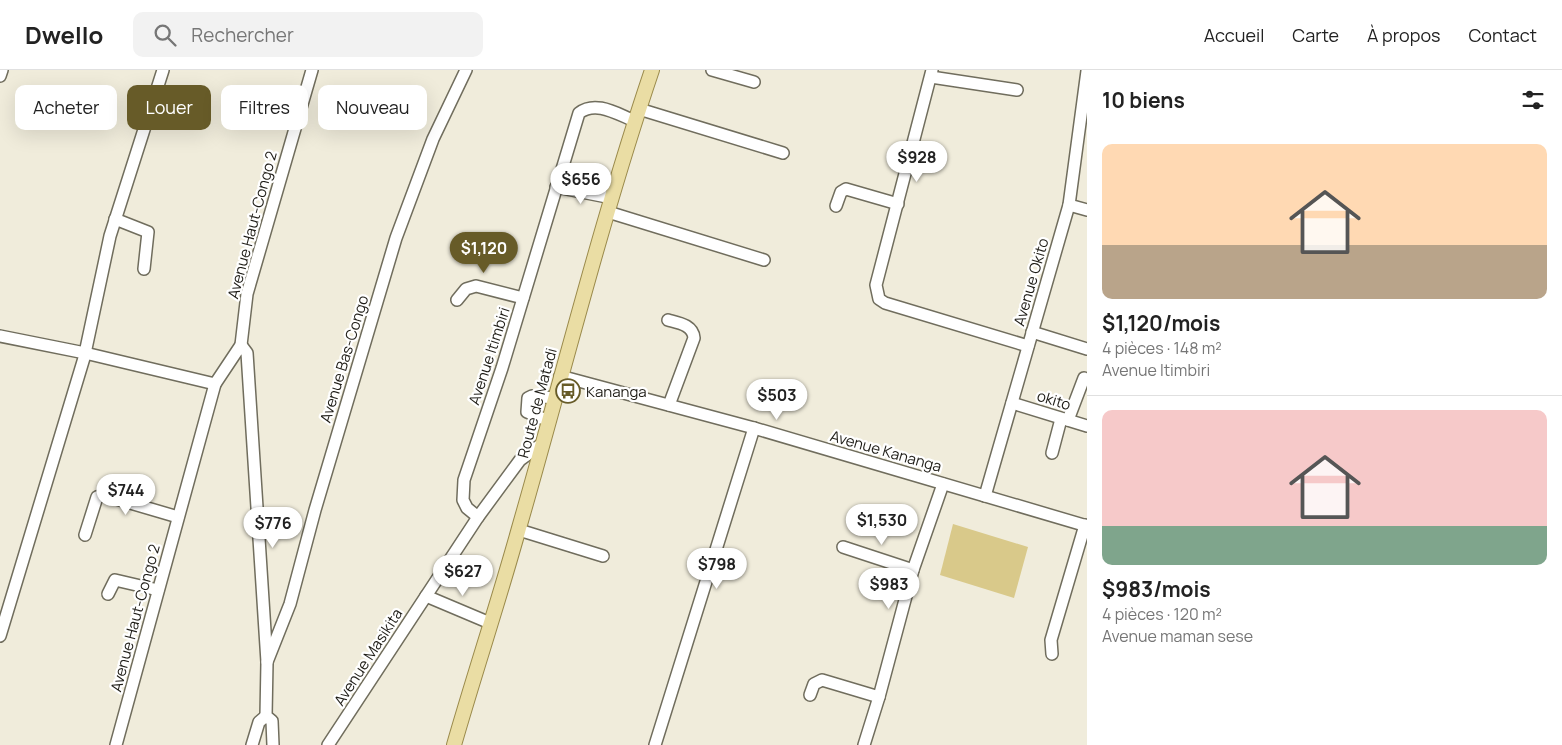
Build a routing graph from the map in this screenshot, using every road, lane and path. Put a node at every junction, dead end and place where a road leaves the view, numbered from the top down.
1 (2, 70) edge
2 (163, 70) edge
3 (312, 70) edge
4 (466, 70) edge
5 (652, 70) edge
6 (712, 70) edge
7 (1087, 71) edge
8 (931, 74) edge
9 (0, 76) edge
10 (754, 82) dead end
11 (1017, 90) dead end
12 (637, 115) junction
13 (783, 153) dead end
14 (556, 187) junction
15 (612, 198) junction
16 (898, 204) junction
17 (1069, 205) junction
18 (836, 206) dead end
19 (1087, 210) edge
20 (608, 212) junction
21 (115, 219) junction
22 (764, 260) dead end
23 (144, 269) dead end
24 (523, 298) junction
25 (457, 300) dead end
26 (668, 320) dead end
27 (1032, 332) junction
28 (0, 336) edge
29 (241, 345) junction
30 (1028, 346) junction
31 (1087, 349) edge
32 (85, 353) junction
33 (560, 376) junction
34 (1084, 378) dead end
35 (215, 384) junction
36 (554, 398) junction
37 (1012, 403) junction
38 (668, 405) junction
39 (1064, 419) junction
40 (549, 421) junction
41 (1087, 426) edge
42 (754, 428) junction
43 (543, 443) junction
44 (1052, 453) dead end
45 (942, 484) junction
46 (985, 496) junction
47 (178, 517) junction
48 (478, 517) junction
49 (1086, 526) edge
50 (519, 530) junction
51 (85, 535) dead end
52 (843, 547) dead end
53 (603, 556) dead end
54 (913, 570) junction
55 (158, 590) junction
56 (108, 594) dead end
57 (426, 596) junction
58 (490, 623) junction
59 (0, 636) edge
60 (1052, 654) dead end
61 (267, 662) junction
62 (810, 695) dead end
63 (879, 697) junction
64 (266, 716) junction
65 (116, 745) edge
66 (252, 745) edge
67 (273, 745) edge
68 (328, 745) edge
69 (454, 745) edge
70 (655, 745) edge
71 (864, 745) edge

1 - 9 street
2 - 21 street
3 - 29 street, Avenue Haut-Congo 2
4 - 61 street, Avenue Bas-Congo
5 - 12 main road, Route de Matadi
6 - 10 street
7 - 17 street, Avenue Okito
8 - 11 street
8 - 16 street
12 - 13 street, Avenue Itimbiri
12 - 14 street, Avenue Itimbiri
12 - 15 main road, Route de Matadi
14 - 15 street
14 - 24 street, Avenue Itimbiri
15 - 20 main road, Route de Matadi
16 - 18 street
16 - 30 street
17 - 19 street
17 - 27 street, Avenue Okito
20 - 22 street
20 - 33 main road, Route de Matadi
21 - 23 street
21 - 32 street
24 - 25 street
24 - 48 street, Avenue Itimbiri
26 - 38 street
27 - 30 street, Avenue Okito
27 - 31 street
28 - 32 street
29 - 35 street, Avenue Haut-Congo 2
29 - 61 street
30 - 37 street, Avenue Okito
32 - 35 street
32 - 59 street
33 - 36 main road, Route de Matadi
33 - 38 street, Avenue Kananga
34 - 39 street, okito
35 - 47 street, Avenue Haut-Congo 2
36 - 40 main road, Route de Matadi
36 - 40 street
37 - 39 street, okito
37 - 46 street, Avenue Okito
38 - 42 street, Avenue Kananga
39 - 41 street, okito
39 - 44 street
40 - 43 main road, Route de Matadi
42 - 45 street, Avenue Kananga
42 - 70 street
43 - 48 street, Avenue Masikita
43 - 50 main road, Route de Matadi
45 - 46 street, Avenue Kananga
45 - 54 street
46 - 49 street, Avenue Kananga
47 - 51 street
47 - 55 street, Avenue Haut-Congo 2
48 - 57 street, Avenue Masikita
49 - 60 street
50 - 53 street
50 - 58 main road, Route de Matadi
52 - 54 street
54 - 63 street
55 - 56 street
55 - 65 street, Avenue Haut-Congo 2
57 - 58 street
57 - 68 street, Avenue Masikita
58 - 69 main road, Route de Matadi
61 - 64 street
62 - 63 street
63 - 71 street
64 - 66 street
64 - 67 street

